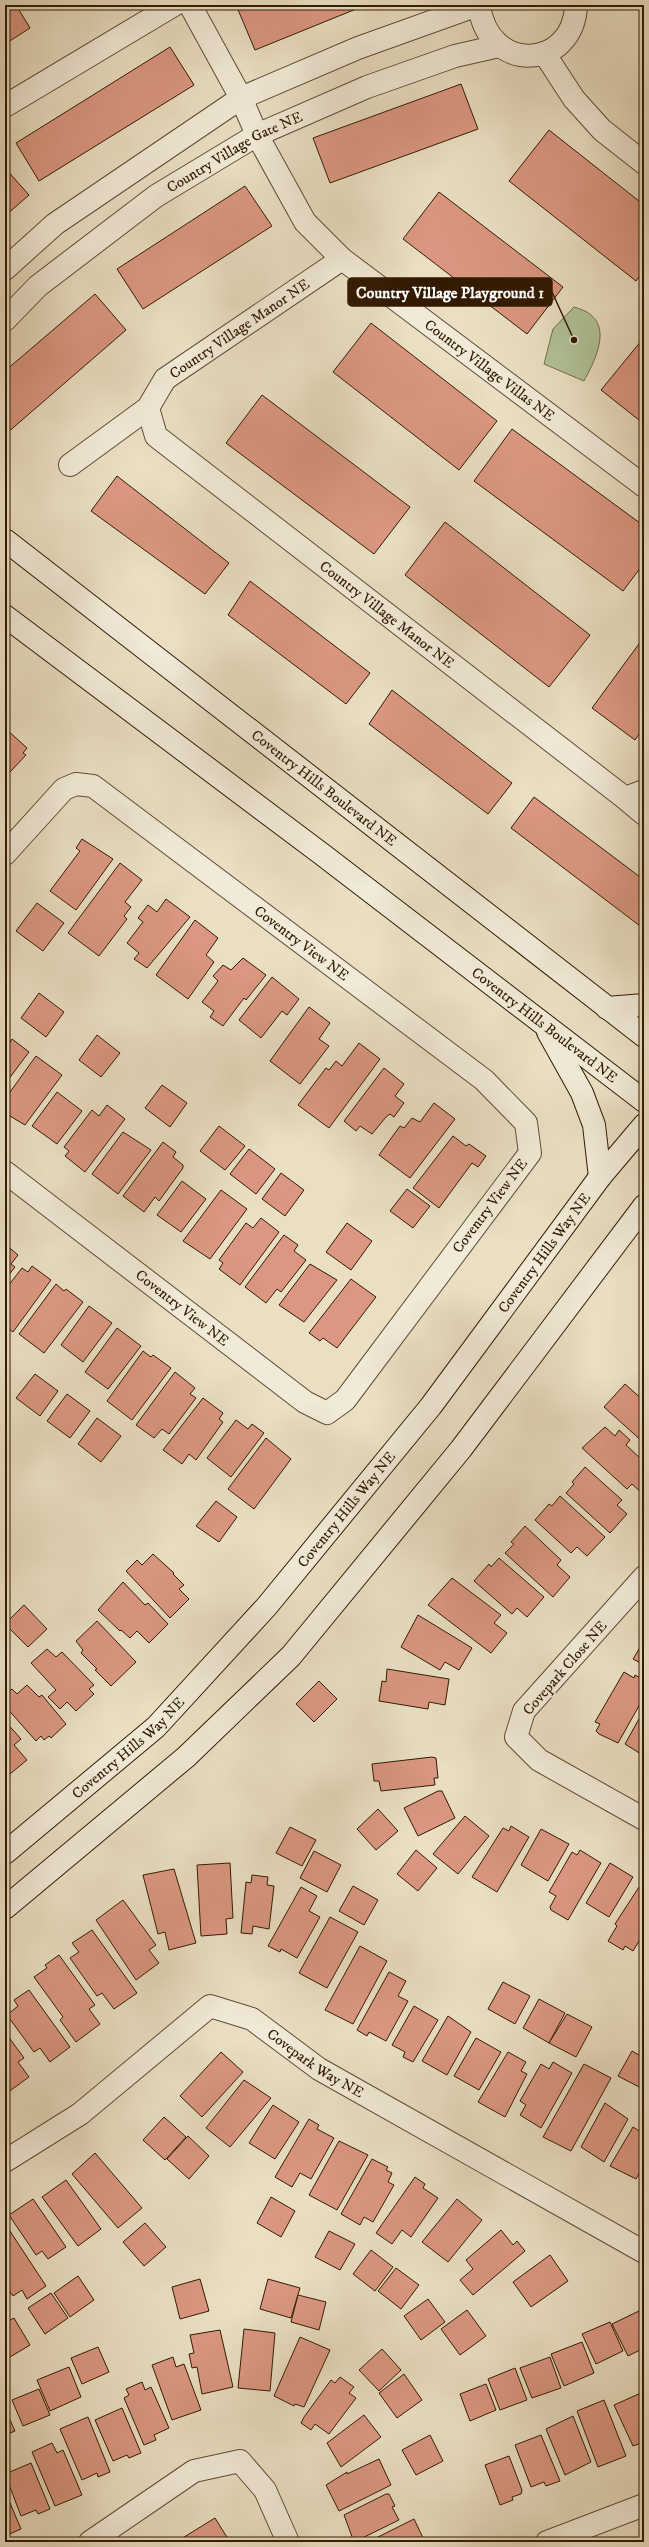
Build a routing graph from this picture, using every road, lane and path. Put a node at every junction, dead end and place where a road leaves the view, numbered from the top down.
1 (174, 5) edge
2 (190, 5) edge
3 (479, 5) edge
4 (576, 5) edge
5 (499, 46) junction
6 (544, 53) junction
7 (241, 98) junction
8 (5, 106) edge
9 (257, 136) junction
10 (644, 163) edge
11 (342, 258) junction
12 (5, 270) edge
13 (5, 320) edge
14 (148, 408) junction
15 (70, 465) dead end
16 (644, 486) edge
17 (5, 540) edge
18 (5, 616) edge
19 (635, 795) edge
20 (644, 814) edge
21 (5, 854) edge
22 (644, 1005) edge
23 (607, 1008) junction
24 (544, 1025) junction
25 (644, 1036) edge
26 (644, 1101) edge
27 (644, 1125) edge
28 (5, 1172) edge
29 (600, 1177) junction
30 (644, 1206) edge
31 (644, 1228) edge
32 (622, 1237) junction
33 (644, 1577) edge
34 (644, 1819) edge
35 (5, 1853) edge
36 (5, 1908) edge
37 (5, 2161) edge
38 (644, 2252) edge
39 (644, 2504) edge
40 (90, 2542) edge
41 (288, 2542) edge
42 (547, 2542) edge

1 - 8 street
2 - 7 street, Country Village Villas NE
3 - 5 street
3 - 7 street
4 - 6 street
5 - 6 street
5 - 9 street, Country Village Gate NE
6 - 10 street
7 - 9 street, Country Village Villas NE
7 - 12 street
9 - 11 street, Country Village Villas NE
9 - 13 street, Country Village Gate NE
11 - 14 street, Country Village Manor NE
11 - 16 street, Country Village Villas NE
14 - 15 street, Country Village Manor NE
14 - 19 street, Country Village Manor NE
17 - 23 street, Coventry Hills Boulevard NE
18 - 24 street, Coventry Hills Boulevard NE
19 - 20 street, Country Village Manor NE
21 - 28 street, Coventry View NE
22 - 23 street
23 - 25 street, Coventry Hills Boulevard NE
24 - 26 street, Coventry Hills Boulevard NE
24 - 29 street
27 - 29 street, Coventry Hills Way NE
29 - 35 street, Coventry Hills Way NE
30 - 32 street
31 - 32 street
32 - 36 street
33 - 34 street, Covepark Close NE
37 - 38 street, Covepark Way NE
39 - 42 street
40 - 41 street

